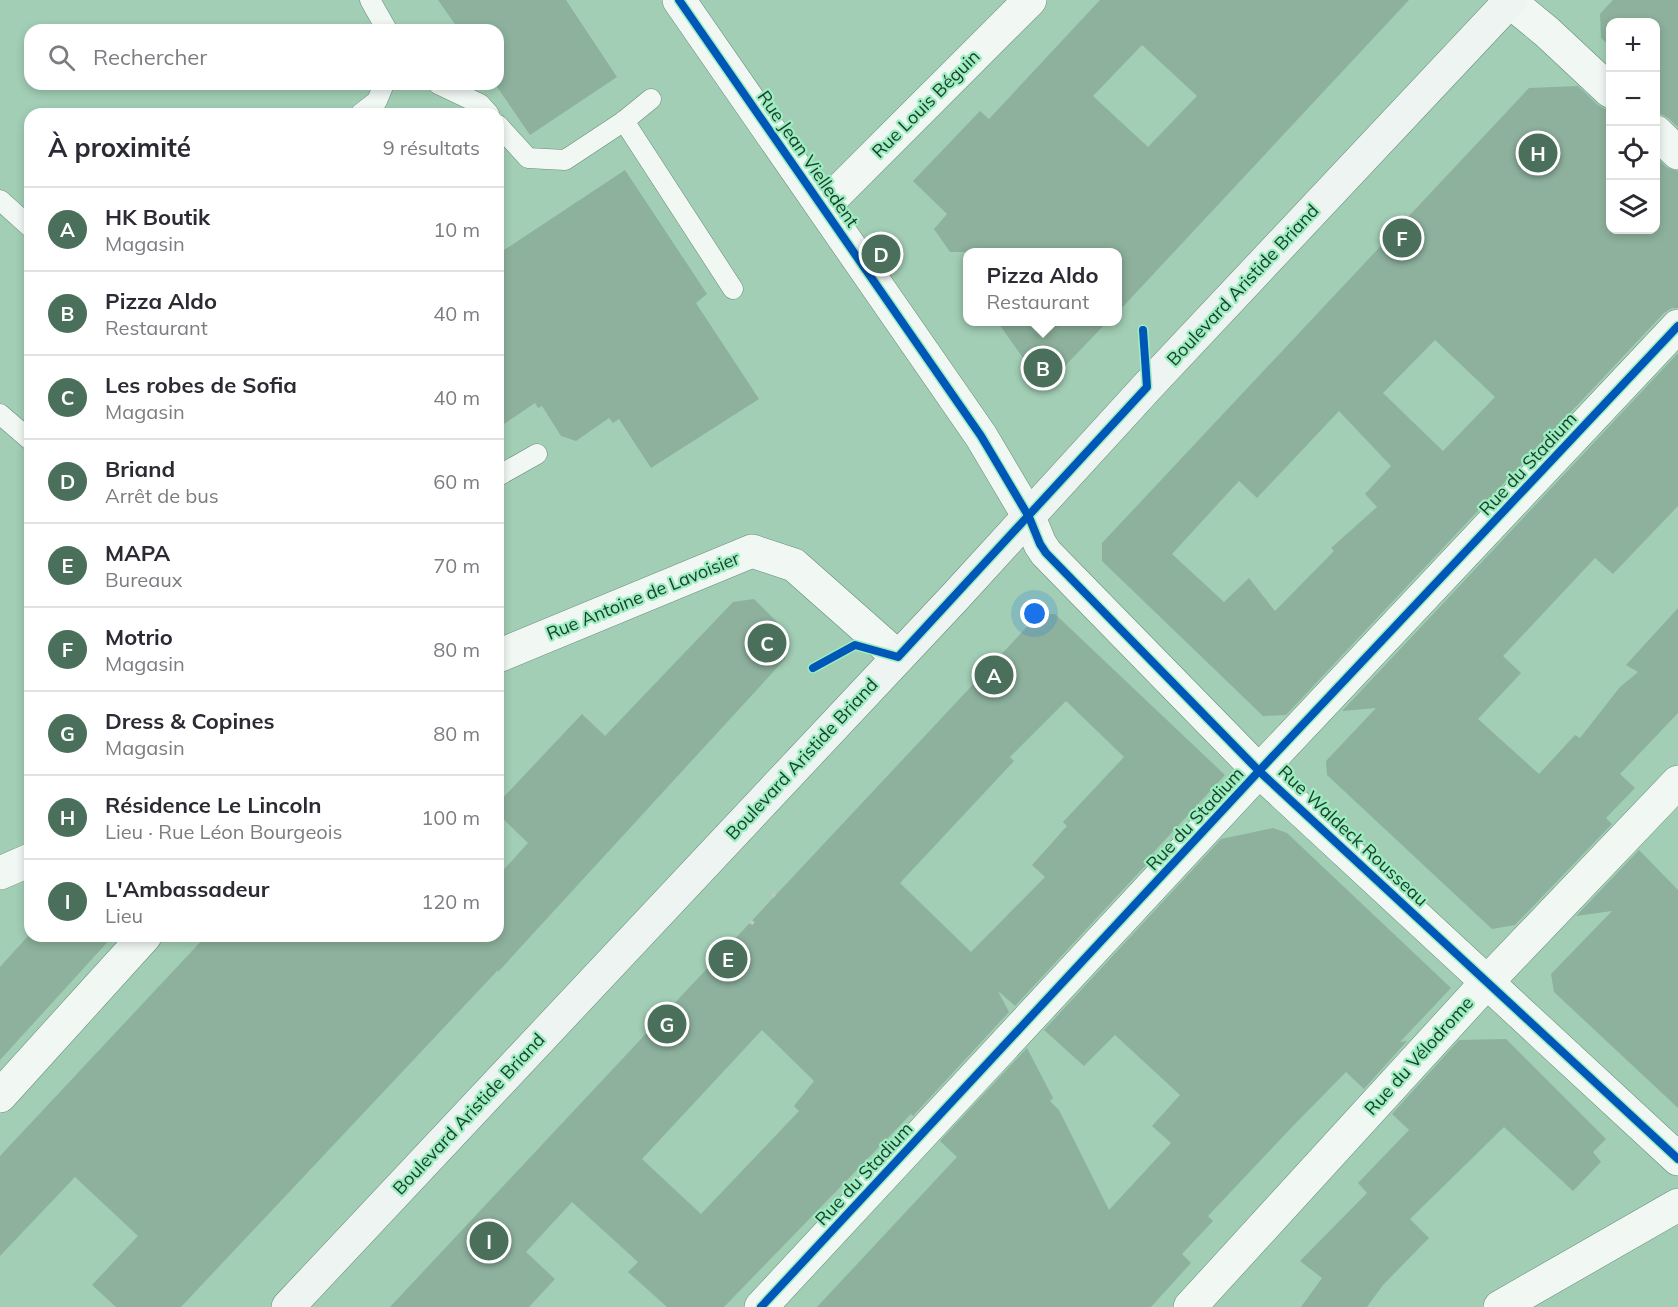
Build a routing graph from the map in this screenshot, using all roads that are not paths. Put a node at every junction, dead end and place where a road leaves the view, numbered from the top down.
1 (370, 0) edge
2 (679, 0) edge
3 (1030, 0) edge
4 (1509, 0) edge
5 (384, 24) edge
6 (1606, 86) edge
7 (382, 90) edge
8 (451, 90) edge
9 (651, 99) dead end
10 (368, 108) edge
11 (484, 108) edge
12 (624, 121) junction
13 (504, 132) edge
14 (1660, 136) edge
15 (1678, 153) edge
16 (0, 200) edge
17 (823, 207) junction
18 (24, 221) edge
19 (733, 289) dead end
20 (1678, 326) edge
21 (0, 414) edge
22 (24, 435) edge
23 (537, 454) dead end
24 (504, 473) edge
25 (1029, 517) junction
26 (504, 654) edge
27 (898, 657) junction
28 (1260, 771) junction
29 (1678, 782) edge
30 (24, 863) edge
31 (0, 873) edge
32 (140, 942) edge
33 (1488, 981) junction
34 (0, 1096) edge
35 (1678, 1159) edge
36 (1678, 1205) edge
37 (288, 1307) edge
38 (761, 1307) edge
39 (1190, 1307) edge
40 (1500, 1307) edge

1 - 5 lane
2 - 17 street, Rue Jean Vielledent
3 - 17 street, Rue Louis Béguin
4 - 6 street
4 - 25 main road, Boulevard Aristide Briand
7 - 10 lane
8 - 11 lane
9 - 12 lane
12 - 13 lane
12 - 19 lane
14 - 15 street
16 - 18 lane
17 - 25 street, Rue Jean Vielledent
20 - 28 street, Rue du Stadium
21 - 22 lane
23 - 24 lane
25 - 27 main road, Boulevard Aristide Briand
25 - 28 street, Rue Waldeck Rousseau
26 - 27 street, Rue Antoine de Lavoisier
27 - 37 main road, Boulevard Aristide Briand
28 - 33 street, Rue Waldeck Rousseau
28 - 38 street, Rue du Stadium
29 - 33 street, Rue du Vélodrome
30 - 31 street
32 - 34 street
33 - 35 street, Rue Waldeck Rousseau
33 - 39 street, Rue du Vélodrome
36 - 40 street

